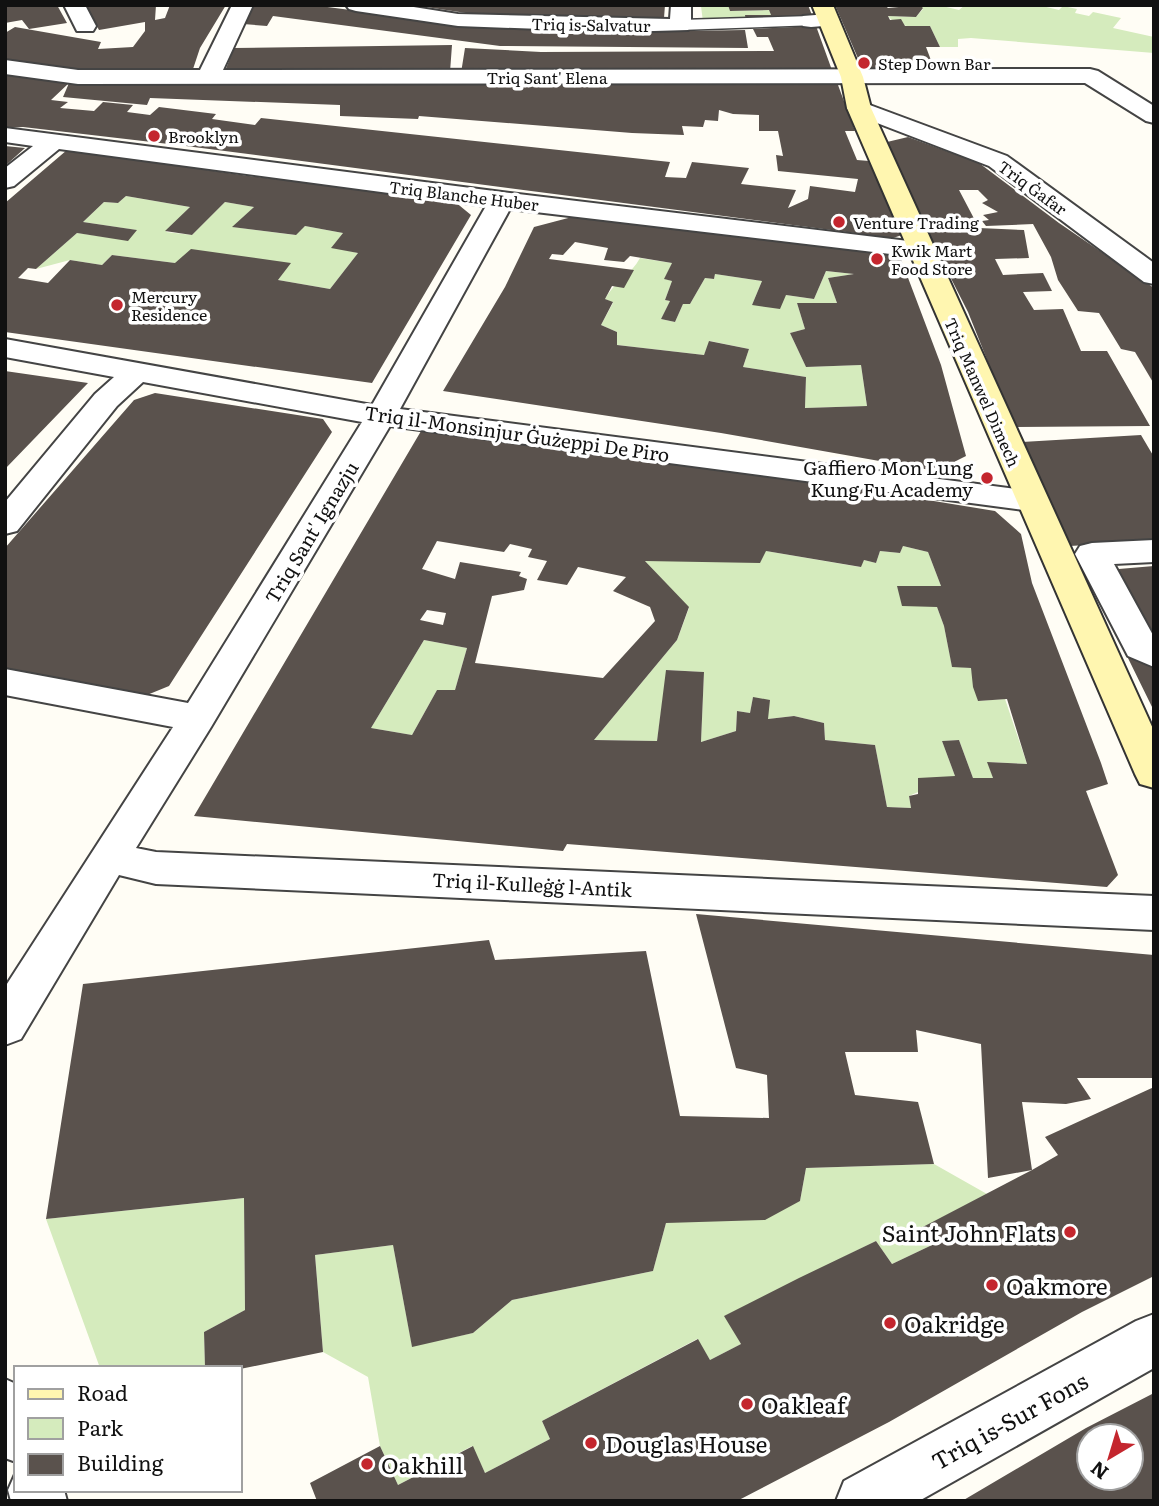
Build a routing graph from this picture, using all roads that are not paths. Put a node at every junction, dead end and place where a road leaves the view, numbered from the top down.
1 (74, 5) edge
2 (243, 5) edge
3 (356, 5) edge
4 (681, 15) edge
5 (821, 15) edge
6 (85, 26) dead end
7 (5, 67) edge
8 (208, 77) junction
9 (852, 77) junction
10 (859, 108) junction
11 (1154, 117) edge
12 (5, 135) edge
13 (55, 140) junction
14 (5, 181) edge
15 (502, 200) junction
16 (924, 250) junction
17 (1154, 276) edge
18 (5, 348) edge
19 (138, 370) junction
20 (381, 416) junction
21 (1031, 501) junction
22 (5, 524) edge
23 (1154, 551) edge
24 (1154, 655) edge
25 (5, 682) edge
26 (198, 718) junction
27 (1154, 774) edge
28 (109, 857) junction
29 (1154, 913) edge
30 (5, 1026) edge
31 (1154, 1339) edge
32 (5, 1406) edge
33 (14, 1430) edge
34 (864, 1501) edge

1 - 6 street
2 - 8 street
3 - 4 street, Triq is-Salvatur
4 - 5 lane, Triq is-Salvatur
5 - 9 street, Triq Manwel Dimech
7 - 8 street, Triq Sant' Elena
8 - 9 street, Triq Sant' Elena
9 - 10 street, Triq Manwel Dimech
9 - 11 street, Triq Sant' Elena
10 - 16 street, Triq Manwel Dimech
10 - 17 street, Triq Ġafar
12 - 13 street, Triq Blanche Huber
13 - 14 street
13 - 15 street, Triq Blanche Huber
15 - 16 street, Triq Blanche Huber
15 - 20 street, Triq Sant' Ignazju
16 - 21 street, Triq Manwel Dimech
18 - 19 street, Triq il-Monsinjur Ġużeppi De Piro
19 - 20 street, Triq il-Monsinjur Ġużeppi De Piro
19 - 22 street
20 - 21 street, Triq il-Monsinjur Ġużeppi De Piro
20 - 26 street, Triq Sant' Ignazju
21 - 27 street, Triq Manwel Dimech
23 - 24 street
25 - 26 street
26 - 28 street, Triq Sant' Ignazju
28 - 29 street, Triq il-Kulleġġ l-Antik
28 - 30 street
31 - 34 street, Triq is-Sur Fons
32 - 33 street

